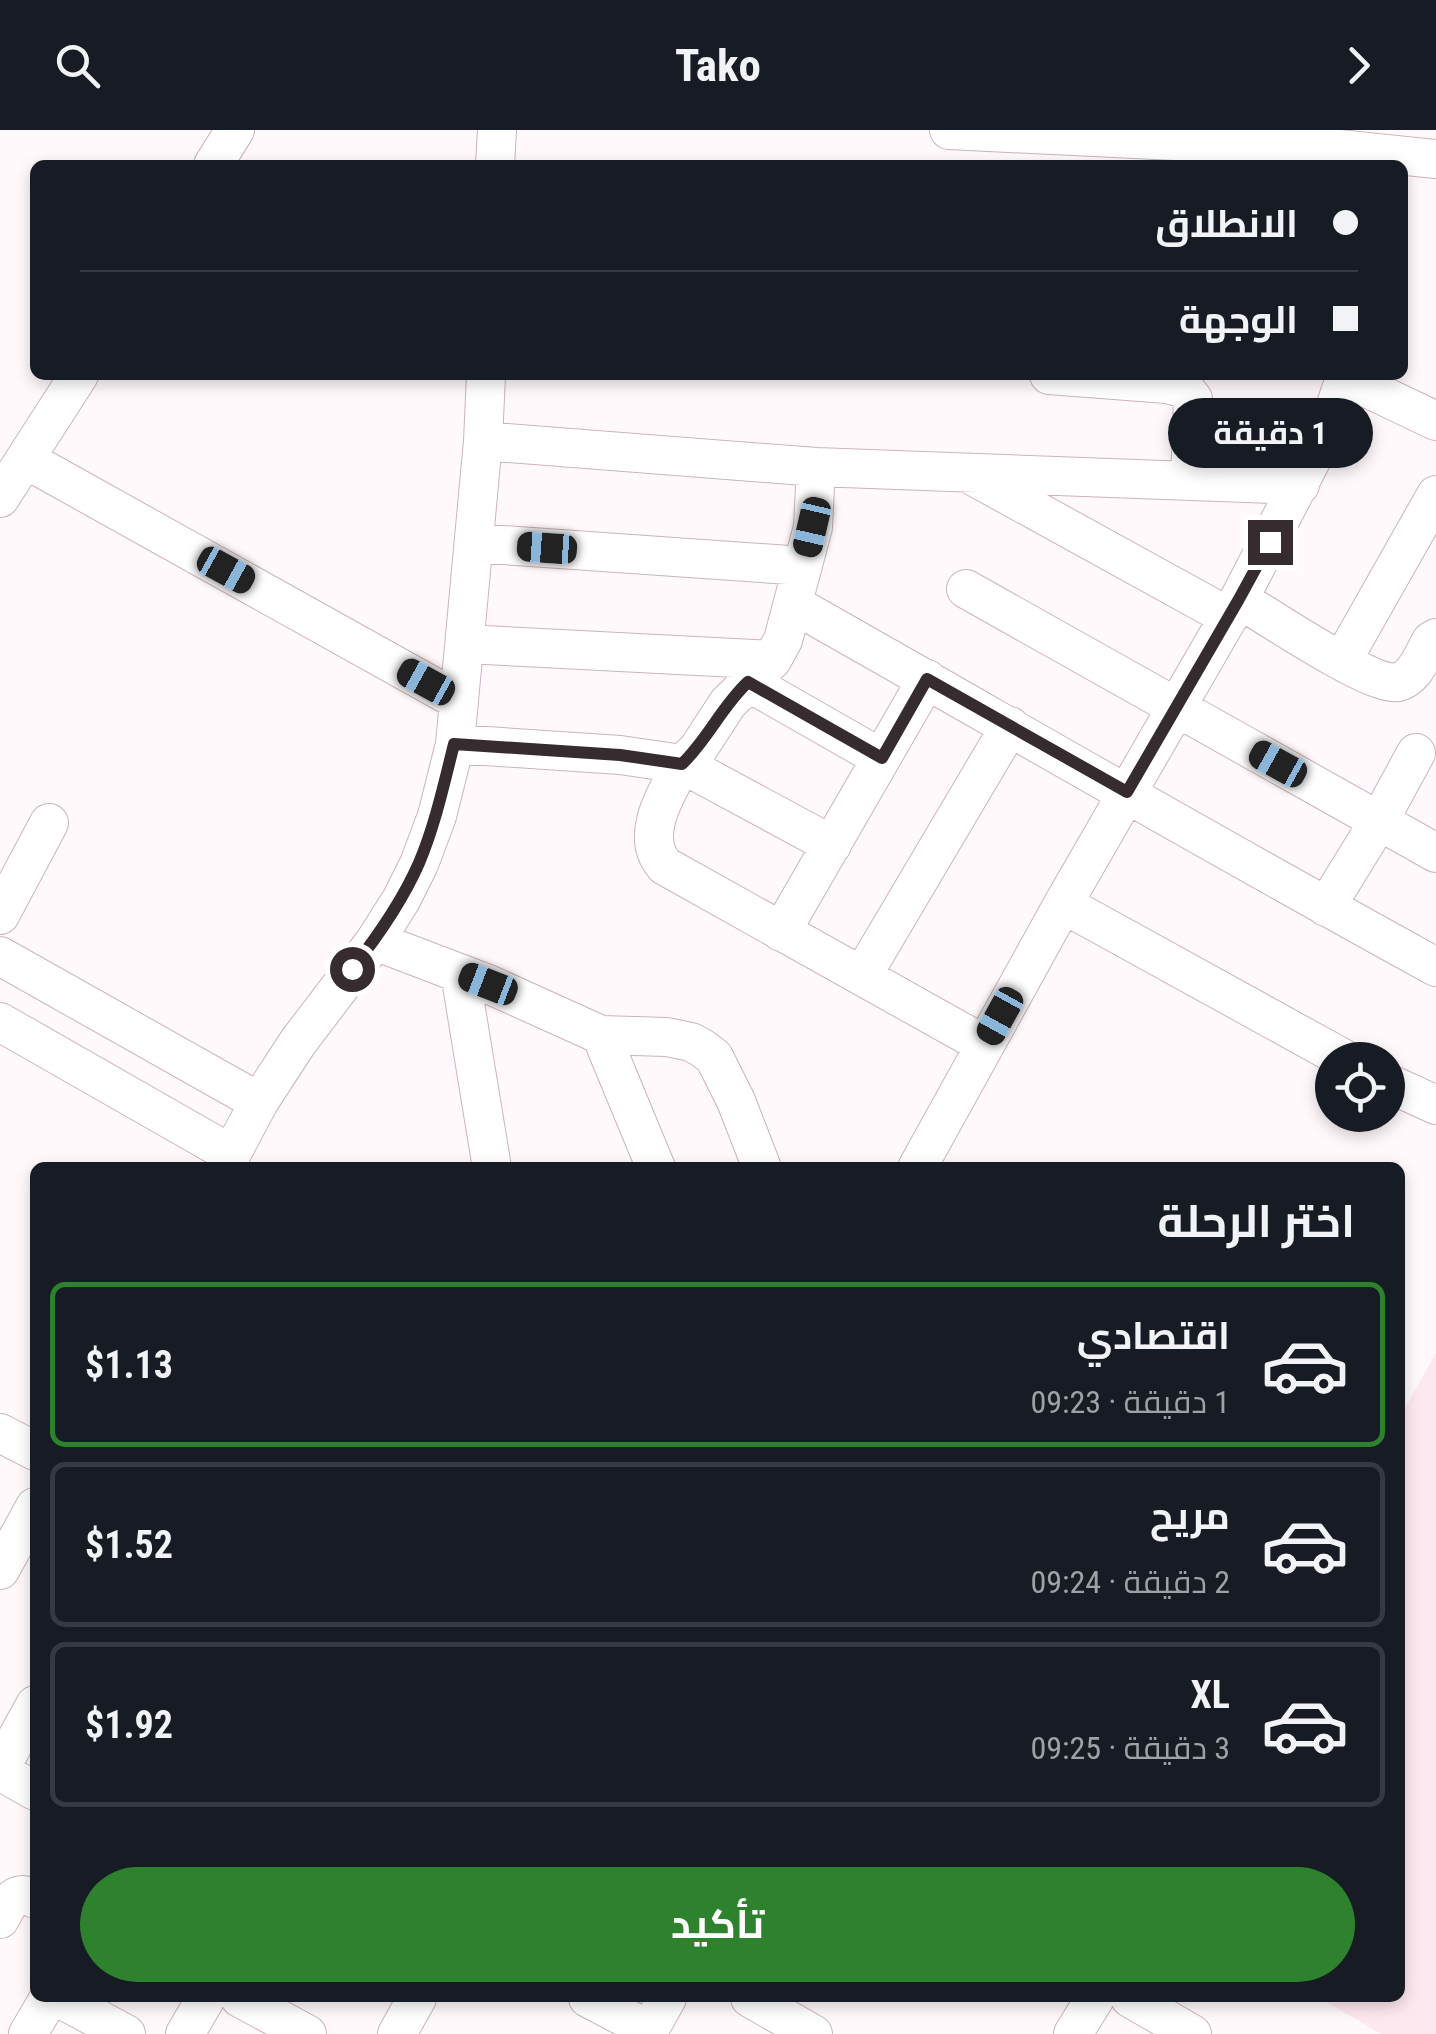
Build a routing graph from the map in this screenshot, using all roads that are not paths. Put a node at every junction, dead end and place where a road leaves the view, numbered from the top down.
1 (235, 130) edge
2 (497, 130) edge
3 (949, 130) edge
4 (1364, 158) edge
5 (1436, 158) edge
6 (216, 160) edge
7 (495, 160) edge
8 (76, 380) edge
9 (486, 380) edge
10 (1114, 380) edge
11 (1345, 380) edge
12 (1352, 380) edge
13 (1436, 421) edge
14 (483, 441) junction
15 (25, 459) junction
16 (816, 467) junction
17 (967, 472) junction
18 (1190, 480) junction
19 (1300, 485) junction
20 (1436, 495) edge
21 (0, 498) edge
22 (474, 543) junction
23 (804, 566) junction
24 (966, 588) dead end
25 (793, 604) junction
26 (1234, 608) junction
27 (1436, 638) edge
28 (465, 644) junction
29 (1342, 661) junction
30 (760, 671) junction
31 (927, 679) junction
32 (459, 701) junction
33 (1177, 707) junction
34 (1010, 726) junction
35 (454, 744) junction
36 (1416, 753) dead end
37 (882, 758) junction
38 (682, 764) junction
39 (1127, 792) junction
40 (1379, 821) junction
41 (49, 823) dead end
42 (832, 845) junction
43 (1436, 853) edge
44 (1063, 904) junction
45 (1326, 907) junction
46 (0, 915) edge
47 (781, 932) junction
48 (375, 941) junction
49 (0, 956) edge
50 (1436, 967) edge
51 (460, 973) junction
52 (862, 976) junction
53 (0, 1022) edge
54 (601, 1035) junction
55 (1315, 1043) edge
56 (985, 1044) junction
57 (1405, 1091) edge
58 (259, 1102) junction
59 (1436, 1105) edge
60 (228, 1160) edge
61 (491, 1162) edge
62 (654, 1162) edge
63 (760, 1162) edge
64 (920, 1162) edge
65 (0, 1432) edge
66 (30, 1449) edge
67 (30, 1516) edge
68 (0, 1570) edge
69 (30, 1714) edge
70 (0, 1770) edge
71 (30, 1788) edge
72 (30, 1896) edge
73 (0, 1918) edge
74 (47, 2002) edge
75 (67, 2002) edge
76 (204, 2002) edge
77 (247, 2002) edge
78 (595, 2002) edge
79 (665, 2002) edge
80 (757, 2002) edge
81 (1093, 2002) edge
82 (1137, 2002) edge
83 (648, 2032) edge
84 (28, 2034) edge
85 (126, 2034) edge
86 (185, 2034) edge
87 (307, 2034) edge
88 (813, 2034) edge
89 (1074, 2034) edge
90 (1192, 2034) edge

1 - 6 street
2 - 7 street
3 - 4 street
4 - 5 street
8 - 15 street
9 - 14 street
10 - 18 street
11 - 19 street
12 - 13 street
14 - 16 street
14 - 22 street
15 - 21 street
15 - 32 street
16 - 17 street
16 - 23 street
17 - 18 street
17 - 26 street
18 - 19 street
19 - 26 street
20 - 29 street
22 - 23 street
22 - 28 street
23 - 25 street
24 - 33 street
25 - 30 street
25 - 31 street
26 - 29 street
26 - 33 street
27 - 29 street
28 - 30 street
28 - 32 street
30 - 37 street
30 - 38 street
31 - 34 street
31 - 37 street
32 - 35 street
33 - 39 street
33 - 40 street
34 - 39 street
34 - 52 street
35 - 38 street
35 - 48 street
36 - 40 street
37 - 42 street
38 - 42 street
38 - 47 street
39 - 44 street
39 - 45 street
40 - 43 street
40 - 45 street
41 - 46 street
42 - 47 street
44 - 55 street
44 - 56 street
45 - 50 street
47 - 52 street
48 - 51 street
48 - 58 street
49 - 58 street
51 - 54 street
51 - 61 street
52 - 56 street
53 - 60 street
54 - 62 street
54 - 63 street
56 - 64 street
57 - 59 street
58 - 60 street
65 - 66 street
67 - 68 street
69 - 70 street
70 - 71 street
72 - 73 street
74 - 84 street
75 - 85 street
76 - 86 street
77 - 87 street
78 - 83 street
79 - 83 street
80 - 88 street
81 - 89 street
82 - 90 street

